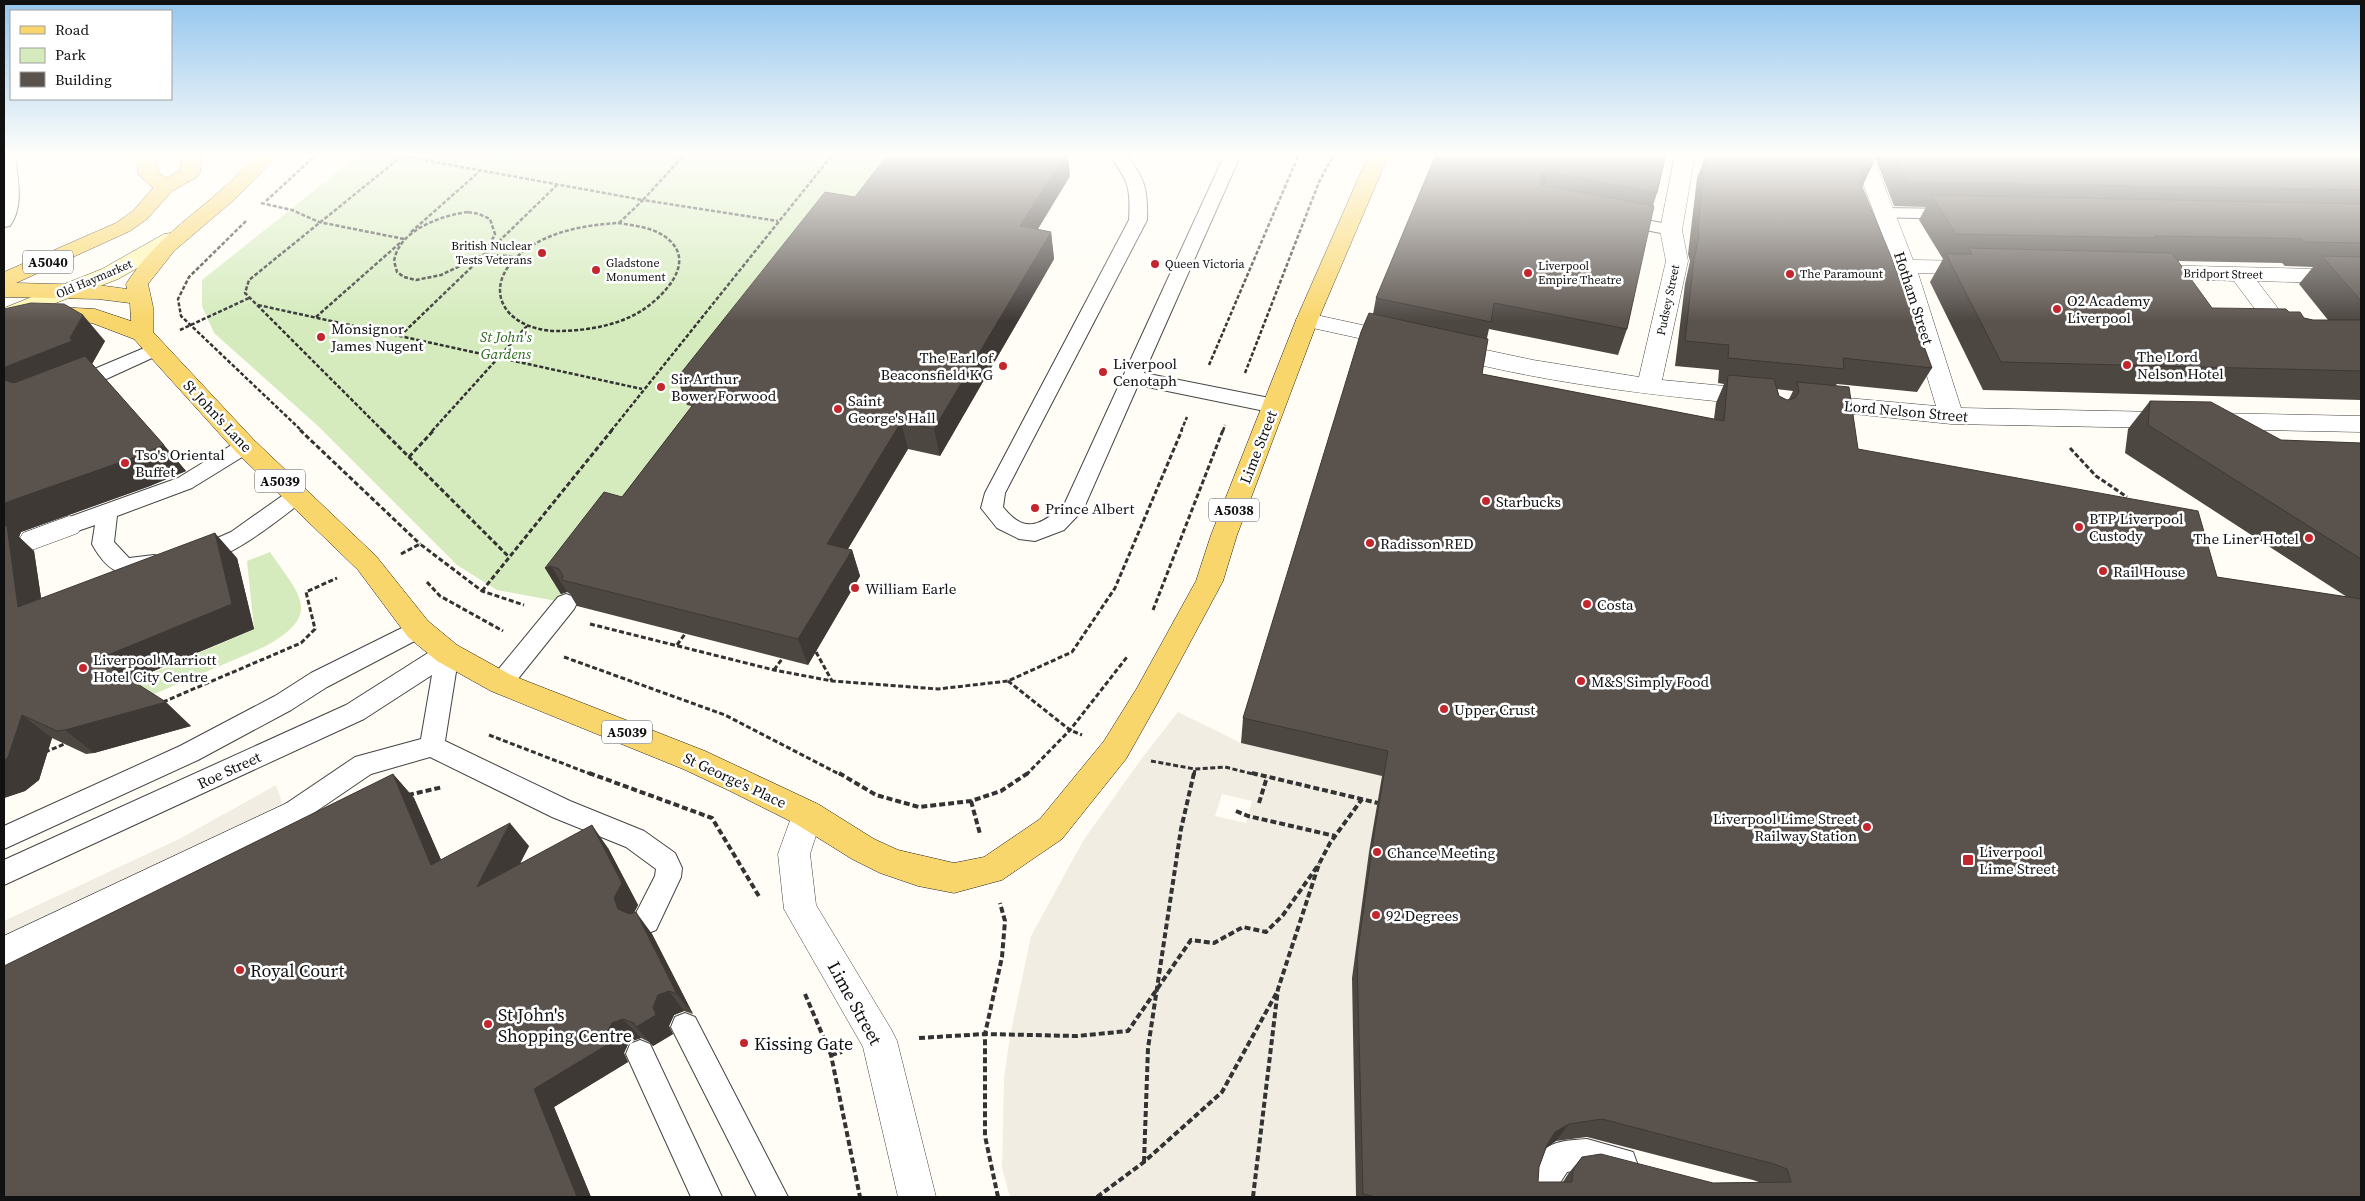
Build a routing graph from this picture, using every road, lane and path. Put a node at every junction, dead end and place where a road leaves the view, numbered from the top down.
1 (9, 210) edge
2 (145, 210) edge
3 (209, 210) edge
4 (292, 210) edge
5 (334, 210) edge
6 (436, 210) edge
7 (531, 210) edge
8 (632, 210) edge
9 (708, 210) edge
10 (787, 210) edge
11 (1138, 210) edge
12 (1208, 210) edge
13 (1275, 210) edge
14 (1308, 210) edge
15 (1355, 210) edge
16 (1675, 210) edge
17 (1885, 212) joint
18 (1974, 214) edge
19 (250, 218) dead end
20 (1607, 218) edge
21 (778, 221) junction
22 (4, 222) edge
23 (319, 222) junction
24 (618, 223) junction
25 (1671, 230) junction
26 (172, 239) junction
27 (404, 239) junction
28 (485, 254) junction
29 (516, 257) junction
30 (1905, 266) junction
31 (1994, 268) edge
32 (2132, 272) edge
33 (2240, 274) junction
34 (2361, 277) edge
35 (4, 280) edge
36 (4, 290) edge
37 (66, 291) junction
38 (139, 297) junction
39 (249, 298) junction
40 (257, 305) junction
41 (4, 316) edge
42 (316, 318) junction
43 (4, 320) edge
44 (1307, 320) junction
45 (198, 322) dead end
46 (174, 323) dead end
47 (527, 326) junction
48 (400, 336) junction
49 (183, 339) dead end
50 (2361, 340) edge
51 (149, 341) junction
52 (498, 357) junction
53 (1132, 377) junction
54 (1649, 387) junction
55 (642, 389) junction
56 (1199, 390) junction
57 (53, 393) edge
58 (1236, 398) junction
59 (1274, 406) junction
60 (1951, 416) junction
61 (2361, 424) edge
62 (2064, 440) dead end
63 (245, 446) junction
64 (409, 457) junction
65 (296, 496) junction
66 (2127, 497) edge
67 (107, 512) junction
68 (68, 526) joint
69 (32, 540) dead end
70 (420, 544) junction
71 (395, 547) dead end
72 (402, 554) junction
73 (508, 556) junction
74 (408, 560) dead end
75 (367, 563) junction
76 (421, 574) dead end
77 (482, 591) junction
78 (561, 610) junction
79 (1151, 613) dead end
80 (418, 629) junction
81 (684, 634) edge
82 (677, 644) junction
83 (533, 646) junction
84 (816, 652) dead end
85 (1130, 652) dead end
86 (447, 653) junction
87 (782, 658) edge
88 (774, 670) junction
89 (832, 681) junction
90 (501, 682) junction
91 (157, 704) edge
92 (76, 739) edge
93 (432, 746) junction
94 (40, 754) edge
95 (465, 762) junction
96 (1196, 769) dead end
97 (1267, 777) dead end
98 (1274, 778) dead end
99 (442, 789) dead end
100 (1362, 799) junction
101 (971, 801) junction
102 (1260, 803) dead end
103 (1378, 803) edge
104 (1236, 811) dead end
105 (807, 814) junction
106 (287, 817) joint
107 (976, 823) dead end
108 (1052, 829) joint
109 (1335, 836) junction
110 (4, 838) edge
111 (1320, 864) junction
112 (4, 873) edge
113 (762, 902) dead end
114 (646, 921) dead end
115 (1004, 921) dead end
116 (4, 953) edge
117 (1278, 989) junction
118 (804, 991) dead end
119 (1158, 991) junction
120 (685, 1027) dead end
121 (985, 1034) junction
122 (879, 1041) junction
123 (640, 1054) edge
124 (831, 1055) junction
125 (1144, 1162) junction
126 (1652, 1171) edge
127 (707, 1197) edge
128 (773, 1197) edge
129 (860, 1197) edge
130 (917, 1197) edge
131 (998, 1197) edge
132 (1097, 1197) edge
133 (1253, 1197) edge
134 (1542, 1197) edge

1 - 22 lane
2 - 35 main road, A5040
3 - 26 main road, Old Haymarket / A5040
4 - 23 path
5 - 23 path
6 - 27 path
7 - 28 path
8 - 24 path
9 - 21 path
10 - 21 path
11 - 53 lane
12 - 53 lane
13 - 56 path
14 - 58 path
15 - 44 main road, Lime Street / A5038
16 - 25 street, Pudsey Street
17 - 18 lane
17 - 30 street, Hotham Street
19 - 70 path
20 - 25 lane
21 - 55 path
23 - 27 path
23 - 39 path
24 - 29 path
24 - 47 path
25 - 54 street, Pudsey Street
26 - 37 street, Old Haymarket / A5040
26 - 38 main road
27 - 28 path
27 - 28 path
27 - 42 path
28 - 29 path
28 - 48 path
29 - 47 path
30 - 31 street
30 - 60 street, Hotham Street
32 - 33 street, Bridport Street
33 - 34 street, Bridport Street
33 - 50 street
36 - 37 main road
37 - 38 main road
37 - 41 street, Old Haymarket / A5040
38 - 51 main road
39 - 40 path
39 - 45 path
40 - 42 path
40 - 64 path
42 - 48 path
43 - 51 main road, St John's Lane / A5039
44 - 54 street, Lord Nelson Street
44 - 59 main road, Lime Street / A5038
46 - 49 path
47 - 52 path
48 - 52 path
51 - 57 lane
51 - 63 main road, St John's Lane / A5039
52 - 55 path
52 - 64 path
53 - 56 lane
54 - 60 street, Lord Nelson Street
55 - 73 path
56 - 58 lane
56 - 89 path
58 - 59 lane
58 - 79 path
59 - 108 main road, Lime Street / A5038
60 - 61 street, Lord Nelson Street
62 - 66 path
63 - 65 main road, St John's Lane / A5039
63 - 67 lane
64 - 73 path
65 - 67 lane
65 - 75 main road, St John's Lane / A5039
67 - 68 lane
68 - 69 street
70 - 72 path
70 - 77 path
71 - 72 path
72 - 74 path
72 - 75 path
73 - 77 path
75 - 80 main road, St John's Lane / A5039
75 - 91 path
76 - 83 path
77 - 78 path
78 - 82 path
78 - 83 lane
80 - 86 main road, St George's Place / A5039
80 - 110 lane
81 - 82 path
82 - 88 path
83 - 90 lane
83 - 101 path
84 - 89 path
85 - 101 path
86 - 90 main road, St George's Place / A5039
86 - 93 lane
86 - 112 lane, Roe Street
87 - 88 path
88 - 89 path
90 - 105 main road, St George's Place / A5039
92 - 94 path
93 - 95 lane
93 - 106 lane
95 - 99 path
95 - 113 path
95 - 114 lane
96 - 119 path
97 - 102 path
98 - 100 path
100 - 103 path
100 - 109 path
101 - 107 path
104 - 109 path
105 - 108 main road, St George's Place / A5039
105 - 122 street, Lime Street
106 - 116 street
109 - 111 path
111 - 117 path
111 - 119 path
115 - 121 path
117 - 125 path
117 - 133 path
118 - 124 path
119 - 121 path
119 - 125 path
120 - 128 lane
121 - 122 path
121 - 131 path
122 - 124 path
122 - 130 street, Lime Street
123 - 127 lane
124 - 129 path
125 - 132 path
126 - 134 lane

